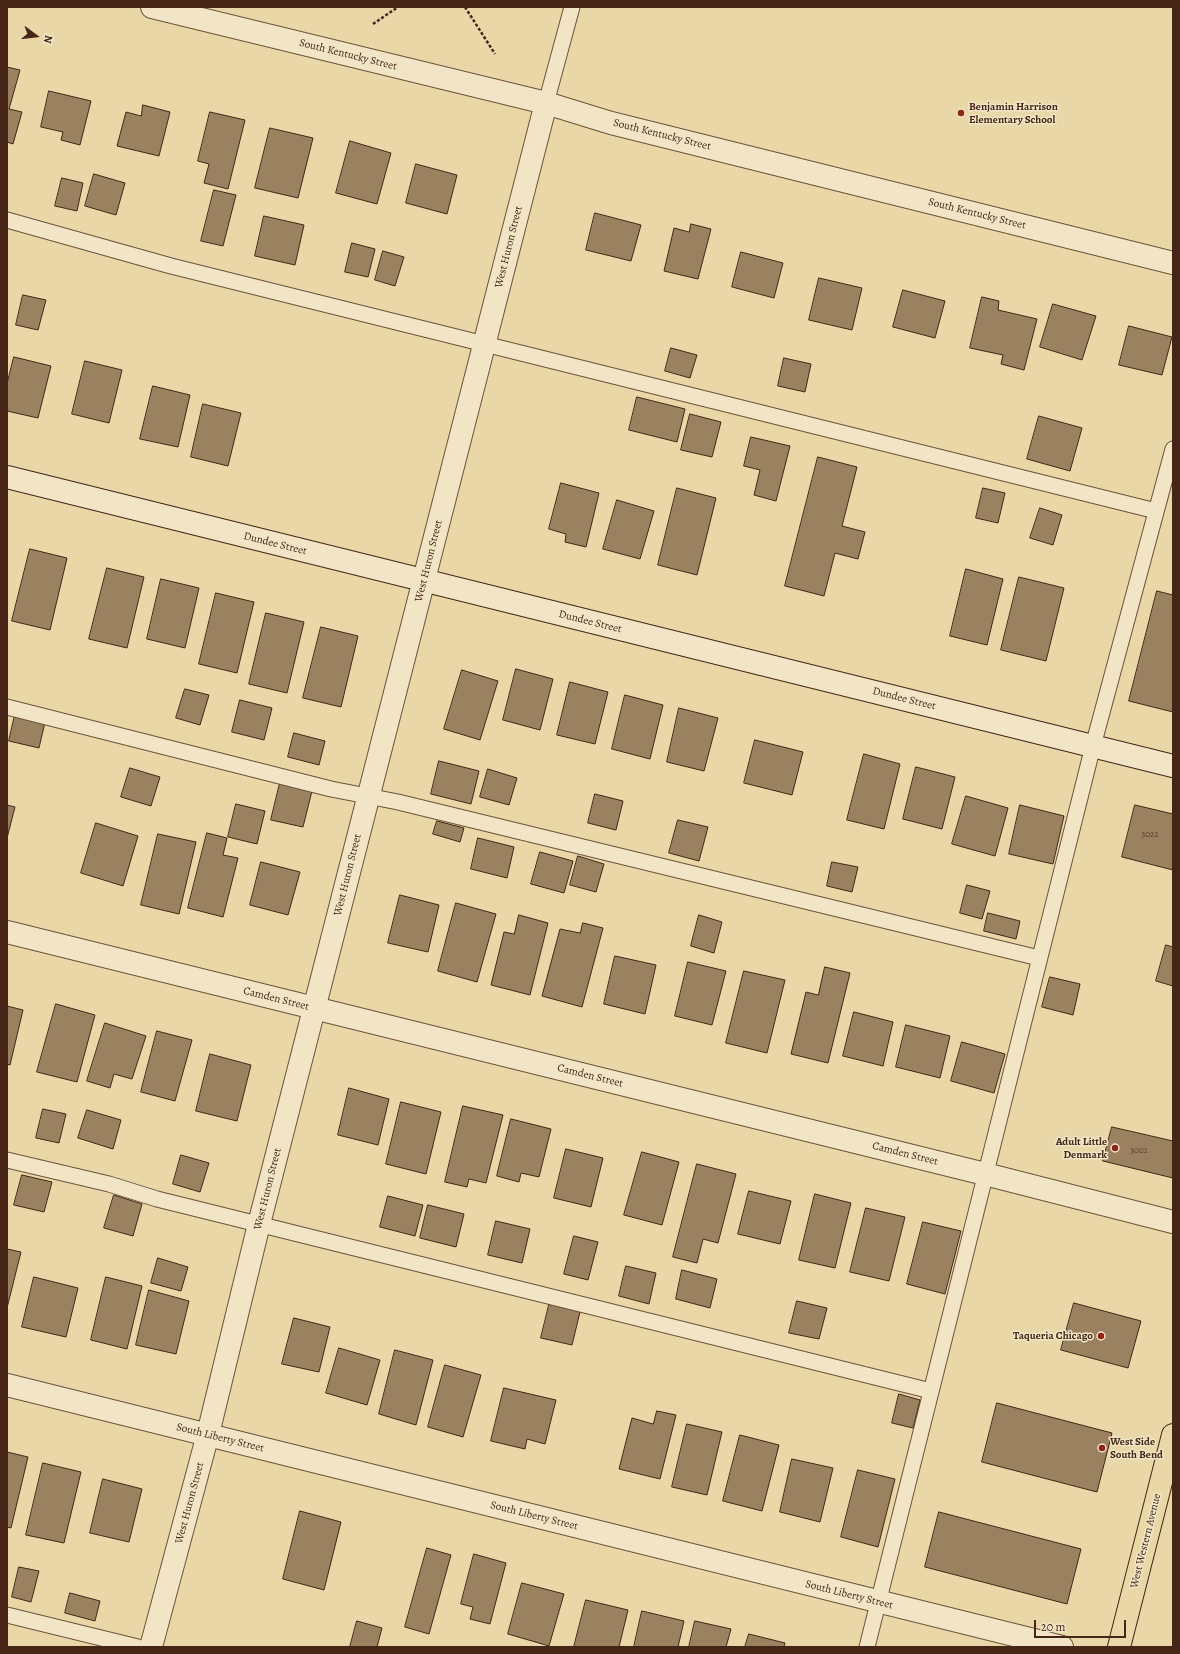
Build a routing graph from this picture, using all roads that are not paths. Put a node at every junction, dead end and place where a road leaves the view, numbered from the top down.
1 (152, 7) edge
2 (572, 7) edge
3 (546, 103) junction
4 (7, 220) edge
5 (1173, 263) edge
6 (484, 344) junction
7 (1173, 449) edge
8 (7, 477) edge
9 (1156, 511) junction
10 (424, 581) junction
11 (7, 707) edge
12 (1093, 746) junction
13 (1173, 766) edge
14 (368, 796) junction
15 (7, 932) edge
16 (1040, 958) junction
17 (314, 1008) junction
18 (7, 1160) edge
19 (985, 1174) junction
20 (1173, 1222) edge
21 (259, 1224) junction
22 (7, 1385) edge
23 (930, 1391) junction
24 (208, 1434) junction
25 (1173, 1435) edge
26 (879, 1603) junction
27 (7, 1615) edge
28 (138, 1647) edge
29 (151, 1647) edge
30 (867, 1647) edge
31 (1062, 1647) edge
32 (1119, 1647) edge

1 - 3 street, South Kentucky Street
2 - 3 lane
3 - 5 street, South Kentucky Street
3 - 6 street, West Huron Street
4 - 6 lane
6 - 9 lane
6 - 10 street, West Huron Street
7 - 9 lane
8 - 10 street, Dundee Street
9 - 12 lane
10 - 12 street, Dundee Street
10 - 14 street, West Huron Street
11 - 14 lane
12 - 13 street, Dundee Street
12 - 16 lane
14 - 16 lane
14 - 17 street, West Huron Street
15 - 17 street, Camden Street
16 - 19 lane
17 - 19 street, Camden Street
17 - 21 street, West Huron Street
18 - 21 lane
19 - 20 street, Camden Street
19 - 23 lane
21 - 23 lane
21 - 24 street, West Huron Street
22 - 24 street, South Liberty Street
23 - 26 lane
24 - 26 street, South Liberty Street
24 - 29 street, West Huron Street
25 - 32 main road, West Western Avenue
26 - 30 lane
26 - 31 street, South Liberty Street
27 - 28 lane

